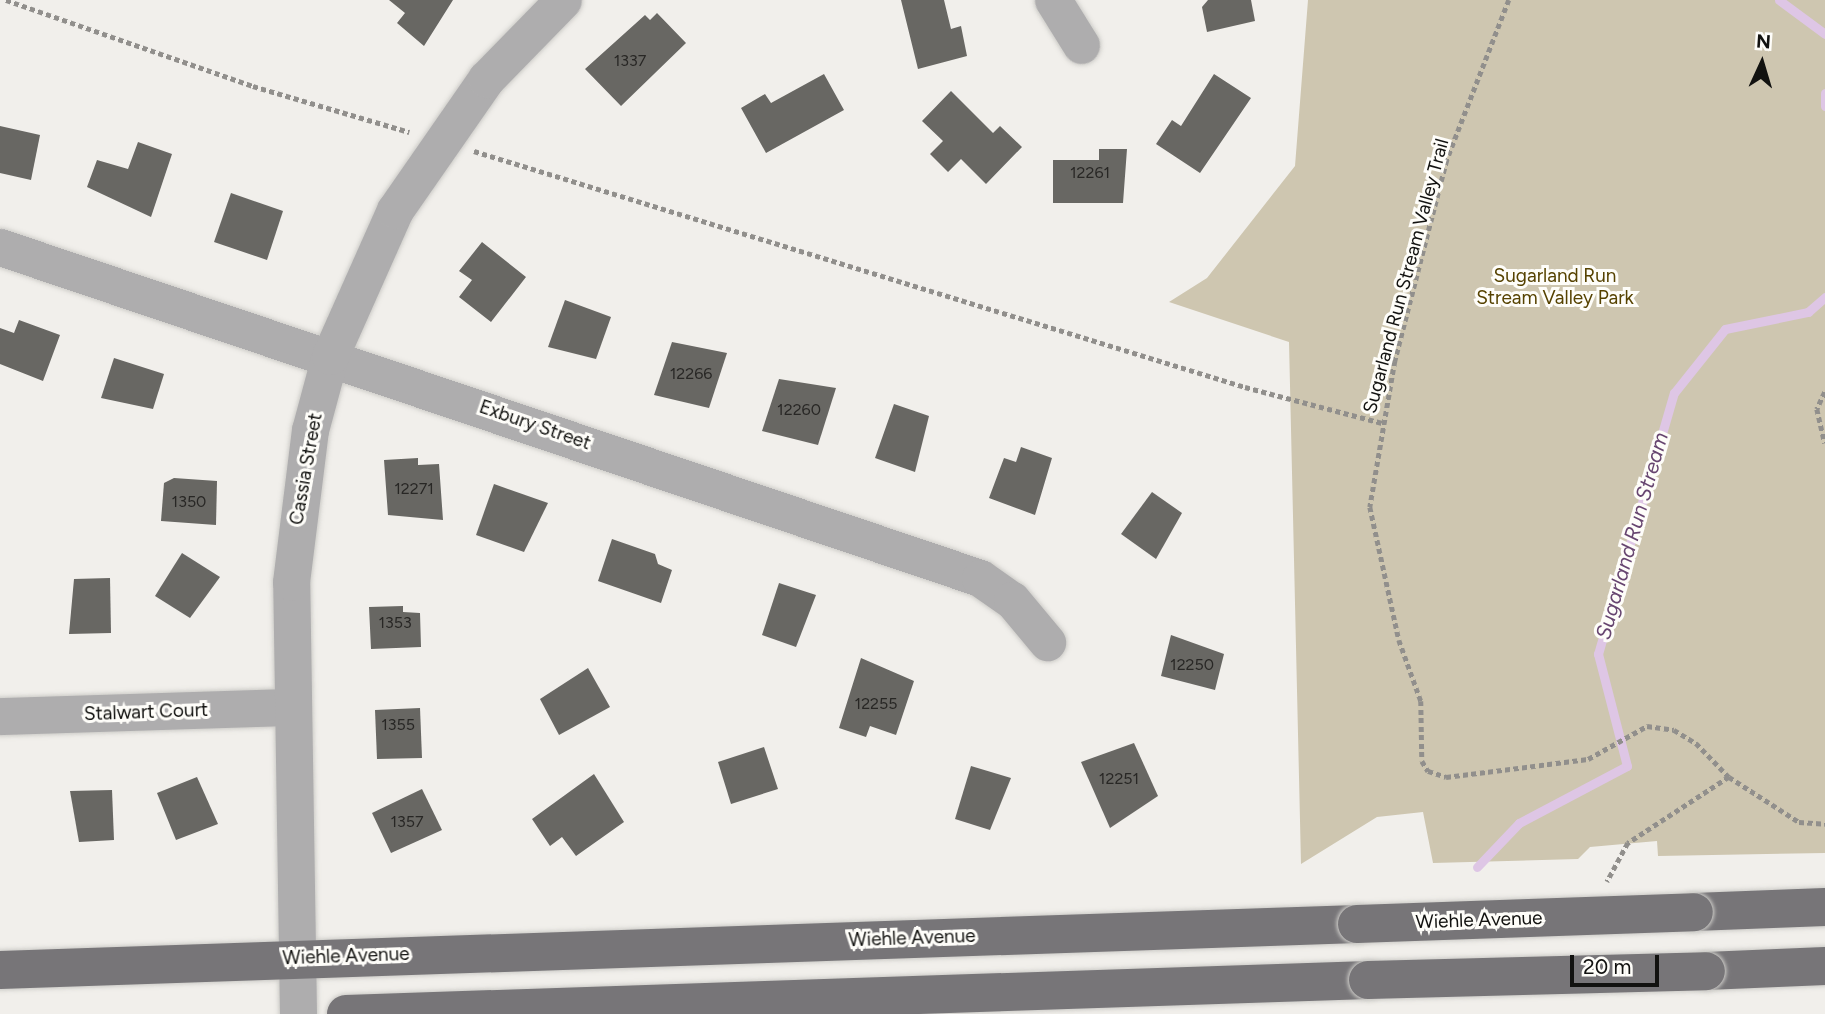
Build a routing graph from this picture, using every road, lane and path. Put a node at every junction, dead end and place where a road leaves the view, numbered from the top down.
1 (6, 0) edge
2 (563, 0) edge
3 (1053, 0) edge
4 (1509, 0) edge
5 (1081, 45) dead end
6 (438, 140) junction
7 (0, 247) edge
8 (330, 356) junction
9 (1825, 392) edge
10 (1382, 423) junction
11 (1825, 443) edge
12 (1047, 642) dead end
13 (293, 708) junction
14 (0, 716) edge
15 (1729, 777) junction
16 (1825, 824) edge
17 (1606, 887) dead end
18 (1825, 907) edge
19 (295, 958) junction
20 (1825, 966) edge
21 (0, 970) edge
22 (298, 1014) edge
23 (346, 1014) edge

1 - 6 path
2 - 6 street, Cassia Street
3 - 5 street
4 - 10 path, Sugarland Run Stream Valley Trail
6 - 8 street, Cassia Street
6 - 10 path
7 - 8 street, Exbury Street
8 - 12 street, Exbury Street
8 - 13 street, Cassia Street
9 - 11 path
10 - 15 path, Sugarland Run Stream Valley Trail
13 - 14 street, Stalwart Court
13 - 19 street, Cassia Street
15 - 16 path
15 - 17 path
18 - 19 main road, Wiehle Avenue, bridge
19 - 21 main road, Wiehle Avenue
19 - 22 street, Cassia Street
20 - 23 main road, bridge

